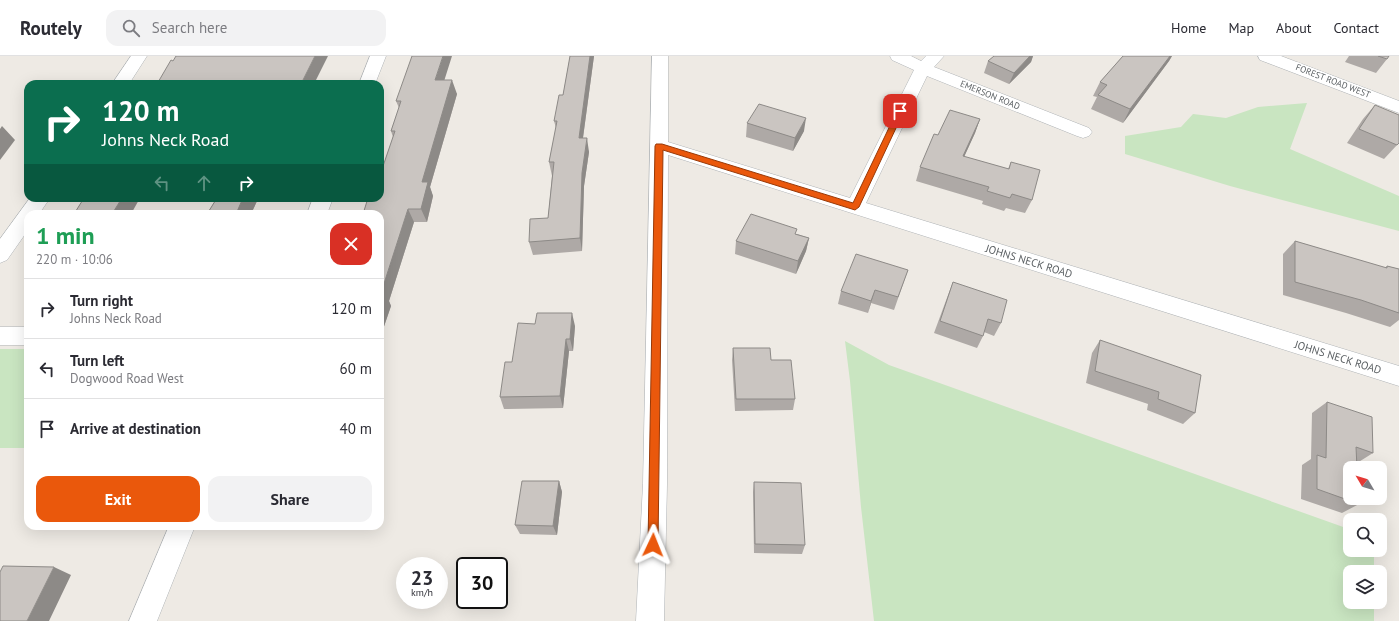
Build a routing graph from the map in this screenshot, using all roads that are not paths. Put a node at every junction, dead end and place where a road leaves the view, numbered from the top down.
1 (139, 56) edge
2 (378, 56) edge
3 (660, 56) edge
4 (898, 56) edge
5 (1266, 56) edge
6 (929, 62) edge
7 (123, 80) edge
8 (369, 80) edge
9 (1399, 107) edge
10 (1083, 132) dead end
11 (659, 146) junction
12 (855, 207) junction
13 (24, 220) edge
14 (0, 255) edge
15 (0, 336) edge
16 (24, 336) edge
17 (1399, 376) edge
18 (180, 530) edge
19 (143, 621) edge
20 (650, 621) edge

1 - 7 street
2 - 8 street
3 - 11 street
4 - 6 street, EMERSON ROAD
5 - 9 street, FOREST ROAD WEST
6 - 10 street, EMERSON ROAD
6 - 12 street
11 - 12 street, JOHNS NECK ROAD
11 - 20 street
12 - 17 street, JOHNS NECK ROAD
13 - 14 street
15 - 16 street
18 - 19 street

